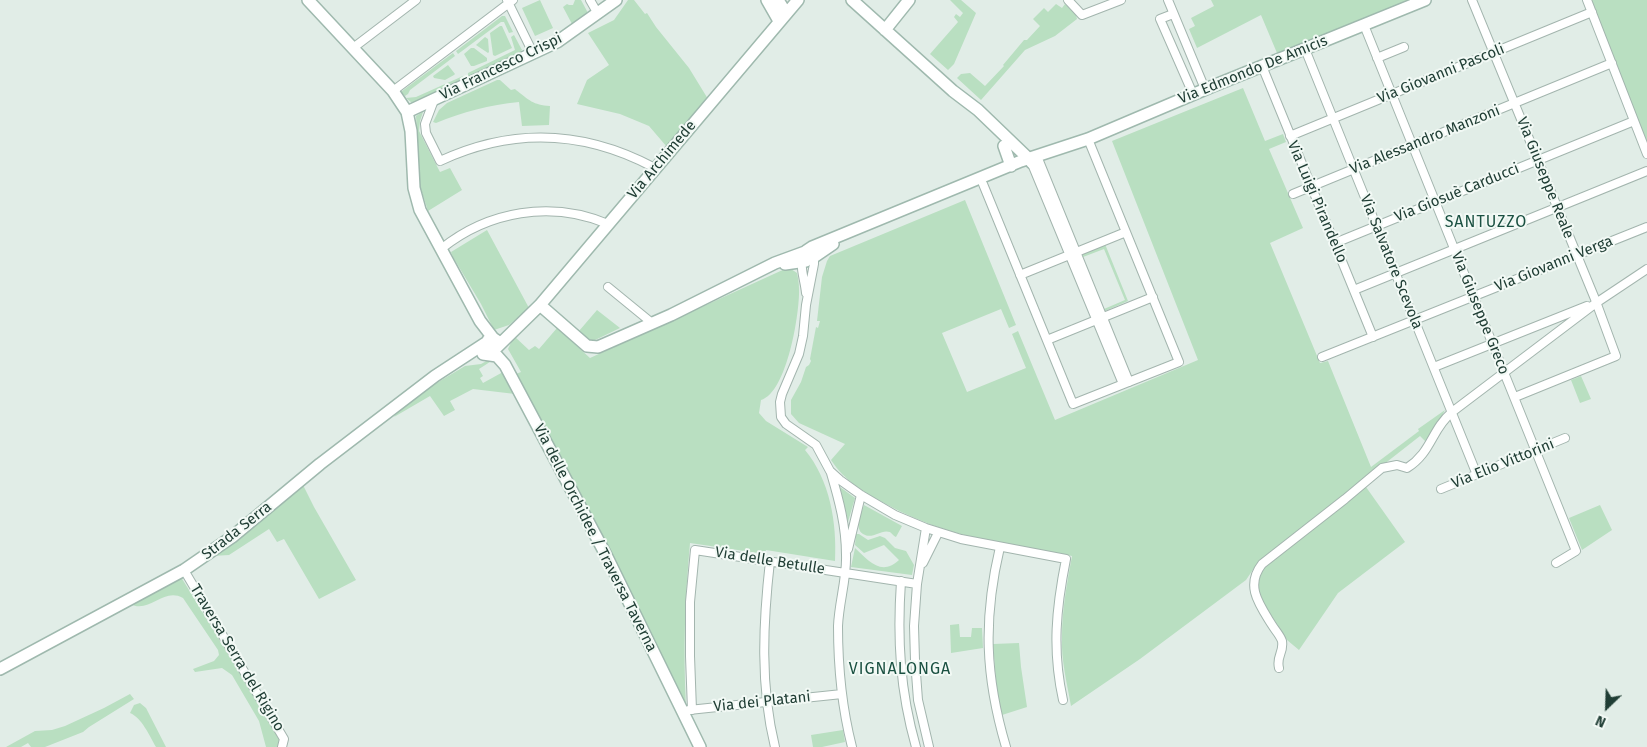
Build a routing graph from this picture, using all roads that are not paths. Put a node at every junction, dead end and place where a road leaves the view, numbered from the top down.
1 (310, 0) edge
2 (416, 0) edge
3 (590, 0) edge
4 (616, 0) edge
5 (767, 0) edge
6 (778, 0) edge
7 (798, 0) edge
8 (852, 0) edge
9 (909, 0) edge
10 (1068, 0) edge
11 (1122, 0) edge
12 (1168, 0) edge
13 (1425, 0) edge
14 (1472, 0) edge
15 (1587, 0) edge
16 (510, 1) edge
17 (1105, 3) edge
18 (1592, 12) junction
19 (598, 14) junction
20 (1173, 14) junction
21 (783, 17) junction
22 (1364, 25) junction
23 (885, 30) junction
24 (1404, 47) dead end
25 (353, 48) junction
26 (1305, 49) junction
27 (533, 53) junction
28 (1494, 53) junction
29 (1377, 58) junction
30 (1612, 63) junction
31 (1262, 66) junction
32 (1200, 78) junction
33 (1188, 83) junction
34 (1205, 89) junction
35 (393, 91) junction
36 (953, 91) junction
37 (1193, 94) junction
38 (1392, 94) junction
39 (434, 100) junction
40 (1515, 103) junction
41 (407, 112) junction
42 (1332, 118) junction
43 (1634, 121) junction
44 (1290, 136) junction
45 (1084, 140) junction
46 (1412, 145) junction
47 (1647, 154) edge
48 (1538, 160) junction
49 (1026, 163) junction
50 (654, 168) junction
51 (1353, 169) junction
52 (1647, 171) edge
53 (983, 184) junction
54 (1311, 186) junction
55 (1293, 194) dead end
56 (1436, 202) junction
57 (1557, 208) junction
58 (608, 224) junction
59 (1376, 225) junction
60 (1647, 227) edge
61 (1126, 232) junction
62 (1335, 243) junction
63 (441, 249) junction
64 (1454, 249) junction
65 (1073, 253) junction
66 (1577, 255) junction
67 (807, 259) junction
68 (1647, 269) edge
69 (1395, 273) junction
70 (1020, 275) junction
71 (750, 276) junction
72 (608, 288) dead end
73 (1354, 290) junction
74 (1153, 297) junction
75 (1473, 297) junction
76 (1596, 303) junction
77 (540, 305) junction
78 (806, 305) junction
79 (1100, 319) junction
80 (1415, 320) junction
81 (652, 323) junction
82 (1373, 337) junction
83 (1047, 340) junction
84 (1492, 344) junction
85 (494, 345) junction
86 (1322, 357) dead end
87 (1434, 367) junction
88 (1504, 373) junction
89 (1126, 383) junction
90 (1514, 397) junction
91 (1452, 412) junction
92 (1565, 438) dead end
93 (1536, 451) junction
94 (830, 471) junction
95 (1477, 474) junction
96 (1441, 489) dead end
97 (861, 496) junction
98 (926, 528) junction
99 (938, 533) junction
100 (1000, 547) junction
101 (846, 556) junction
102 (770, 561) junction
103 (1556, 564) dead end
104 (919, 569) junction
105 (184, 570) junction
106 (844, 572) junction
107 (901, 581) junction
108 (917, 584) junction
109 (900, 660) junction
110 (914, 660) junction
111 (1279, 668) dead end
112 (0, 669) edge
113 (842, 694) junction
114 (1063, 700) dead end
115 (768, 702) junction
116 (687, 711) junction
117 (924, 728) junction
118 (911, 730) junction
119 (853, 745) edge
120 (282, 747) edge
121 (696, 747) edge
122 (700, 747) edge
123 (775, 747) edge
124 (916, 747) edge
125 (929, 747) edge
126 (1006, 747) edge

1 - 25 main road
2 - 25 street
3 - 19 street
4 - 19 main road, Via Francesco Crispi
5 - 21 main road
6 - 21 main road
7 - 21 main road, Via Archimede
8 - 23 main road
9 - 23 main road
10 - 17 street
11 - 17 street
12 - 20 street
13 - 22 main road, Via Edmondo De Amicis
14 - 28 street, Via Giuseppe Reale
15 - 18 street
16 - 27 street
16 - 35 street
18 - 28 street, Via Giovanni Pascoli
18 - 30 street
19 - 27 main road, Via Francesco Crispi
20 - 32 street
20 - 33 street
21 - 50 main road, Via Archimede
22 - 26 main road, Via Edmondo De Amicis
22 - 29 street, Via Giuseppe Greco
23 - 36 main road
24 - 29 street
25 - 35 main road
26 - 31 main road, Via Edmondo De Amicis
26 - 42 street, Via Salvatore Scevola
27 - 39 main road, Via Francesco Crispi
28 - 38 street, Via Giovanni Pascoli
28 - 40 street, Via Giuseppe Reale
29 - 38 street, Via Giuseppe Greco
30 - 40 street, Via Alessandro Manzoni
30 - 43 street
31 - 34 main road, Via Edmondo De Amicis
31 - 44 street, Via Luigi Pirandello
32 - 33 street
32 - 34 street
33 - 37 street
34 - 37 main road, Via Edmondo De Amicis
35 - 41 main road
36 - 49 main road
36 - 49 main road
37 - 45 main road, Via Edmondo De Amicis
38 - 42 street, Via Giovanni Pascoli
38 - 46 street, Via Giuseppe Greco
39 - 41 main road, Via Francesco Crispi
39 - 50 street
40 - 46 street, Via Alessandro Manzoni
40 - 48 street, Via Giuseppe Reale
41 - 63 main road, Via delle Orchidee / Traversa Taverna
42 - 44 street, Via Giovanni Pascoli
42 - 51 street, Via Salvatore Scevola
43 - 47 street
43 - 48 street, Via Giosuè Carducci
44 - 54 street, Via Luigi Pirandello
45 - 49 main road, Via Edmondo De Amicis
45 - 61 street
46 - 51 street, Via Alessandro Manzoni
46 - 56 street, Via Giuseppe Greco
48 - 56 street, Via Giosuè Carducci
48 - 57 street, Via Giuseppe Reale
49 - 53 main road, Via Edmondo De Amicis
49 - 65 street
49 - 67 main road, Via Edmondo De Amicis
50 - 58 main road, Via Archimede
51 - 54 street, Via Alessandro Manzoni
51 - 59 street, Via Salvatore Scevola
52 - 57 street
53 - 67 main road, Via Edmondo De Amicis
53 - 70 street
54 - 55 street, Via Alessandro Manzoni
54 - 62 street, Via Luigi Pirandello
56 - 59 street, Via Giosuè Carducci
56 - 64 street, Via Giuseppe Greco
57 - 64 street
57 - 66 street, Via Giuseppe Reale
58 - 63 street
58 - 77 main road, Via Archimede
59 - 62 street, Via Giosuè Carducci
59 - 69 street, Via Salvatore Scevola
60 - 66 street, Via Giovanni Verga
61 - 65 street
61 - 74 street
62 - 73 street, Via Luigi Pirandello
63 - 85 main road, Via delle Orchidee / Traversa Taverna
64 - 69 street
64 - 75 street, Via Giuseppe Greco
65 - 70 street
65 - 79 street
66 - 75 street, Via Giovanni Verga
66 - 76 street, Via Giuseppe Reale
67 - 71 main road
67 - 71 main road
67 - 78 street
67 - 78 street
68 - 76 street
69 - 73 street
69 - 80 street, Via Salvatore Scevola
70 - 83 street
71 - 81 main road
72 - 81 street
73 - 82 street, Via Luigi Pirandello
74 - 79 street
74 - 89 street
75 - 80 street, Via Giovanni Verga
75 - 84 street, Via Giuseppe Greco
76 - 84 street
76 - 88 street
76 - 90 street, Via Giuseppe Reale
77 - 81 main road
77 - 85 main road, Via Archimede
78 - 94 street
79 - 83 street
79 - 89 street
80 - 82 street, Via Giovanni Verga
80 - 87 street, Via Salvatore Scevola
82 - 86 street, Via Giovanni Verga
83 - 89 street
84 - 87 street
84 - 88 street, Via Giuseppe Greco
85 - 105 main road, Strada Serra
85 - 116 main road, Via delle Orchidee / Traversa Taverna
87 - 91 street, Via Salvatore Scevola
88 - 90 street, Via Giuseppe Greco
88 - 91 street
90 - 93 street, Via Giuseppe Greco
91 - 95 street, Via Salvatore Scevola
91 - 111 street
92 - 93 street, Via Elio Vittorini
93 - 95 street, Via Elio Vittorini
93 - 103 street, Via Giuseppe Greco
94 - 97 street
94 - 101 street
95 - 96 street, Via Elio Vittorini
97 - 98 street
97 - 101 street
98 - 99 street
98 - 104 street
99 - 100 street
99 - 104 street
100 - 114 street
100 - 126 street
101 - 106 street
102 - 106 street, Via delle Betulle
102 - 115 street
102 - 116 street, Via delle Betulle
104 - 108 street
105 - 112 main road, Strada Serra
105 - 120 street, Traversa Serra del Rigino
106 - 107 street, Via delle Betulle
106 - 113 street
107 - 108 street, Via delle Betulle
107 - 109 street
108 - 110 street
109 - 110 street
109 - 118 street
110 - 117 street
113 - 115 street, Via dei Platani
113 - 119 street
115 - 116 street, Via dei Platani
115 - 123 street
116 - 121 main road
116 - 122 main road
117 - 118 street
117 - 125 street
118 - 124 street

